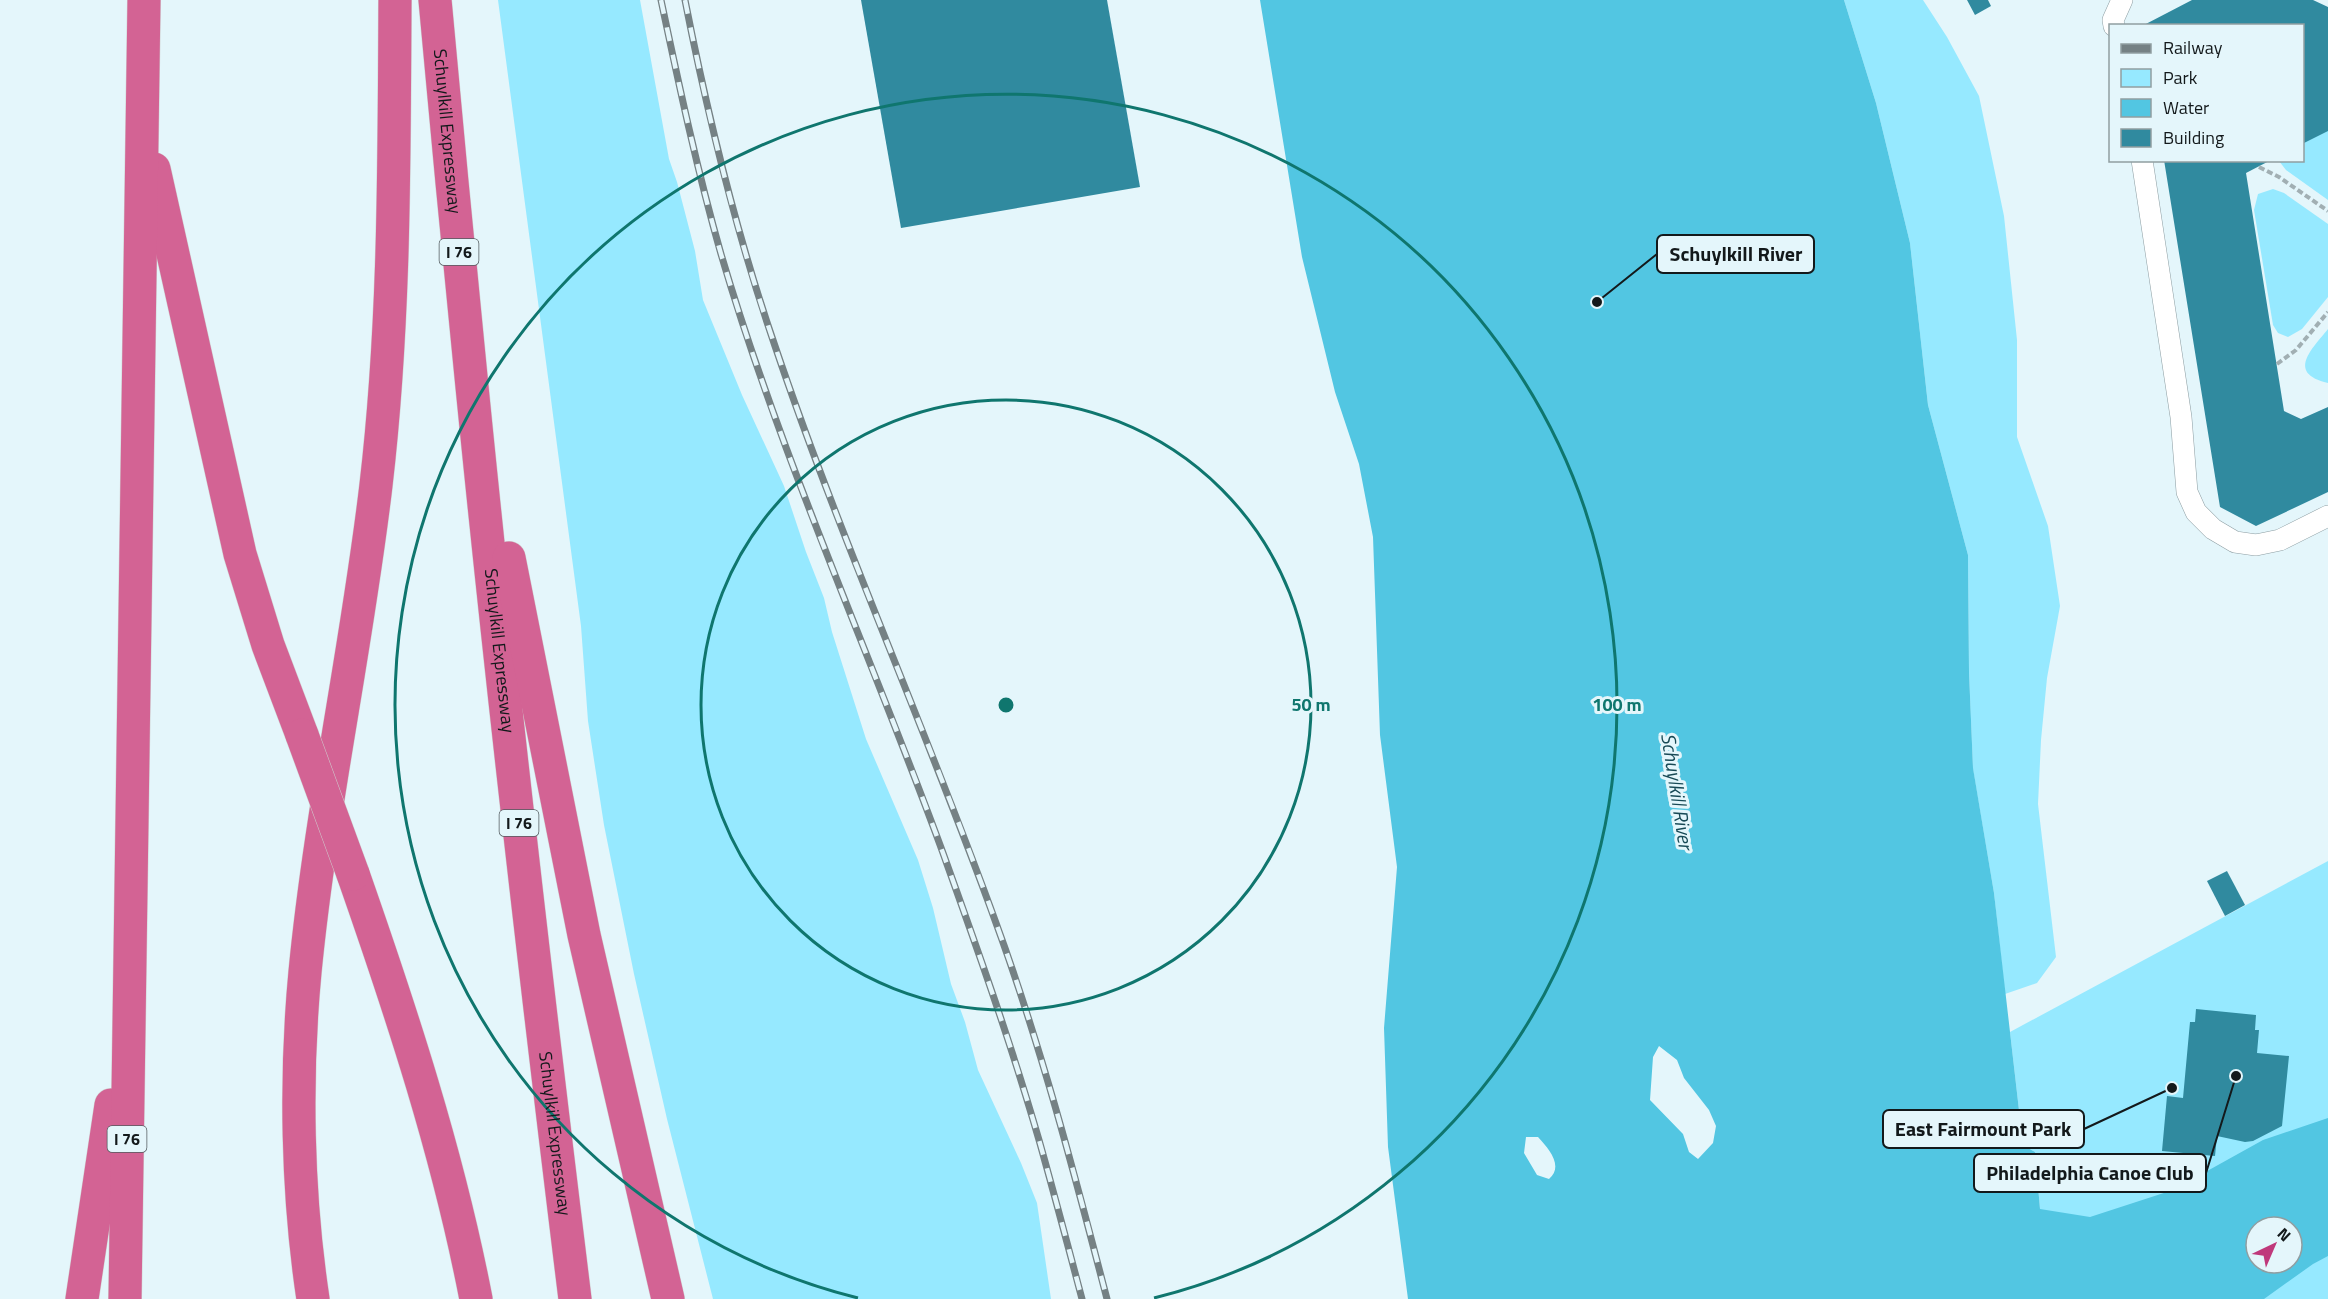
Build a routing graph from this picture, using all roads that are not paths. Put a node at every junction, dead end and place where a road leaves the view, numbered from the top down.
1 (144, 0) edge
2 (395, 0) edge
3 (435, 0) edge
4 (2122, 0) edge
5 (2114, 24) edge
6 (142, 114) junction
7 (2142, 162) edge
8 (468, 347) junction
9 (2328, 516) edge
10 (130, 978) junction
11 (81, 1299) edge
12 (125, 1299) edge
13 (313, 1299) edge
14 (476, 1299) edge
15 (575, 1299) edge
16 (668, 1299) edge

1 - 6 highway, I 76
2 - 13 highway
3 - 8 highway, Schuylkill Expressway / I 76
4 - 5 lane
6 - 10 highway, I 76
6 - 14 highway, bridge
7 - 9 lane
8 - 15 highway, Schuylkill Expressway / I 76
8 - 16 highway
10 - 11 highway
10 - 12 highway, I 76

